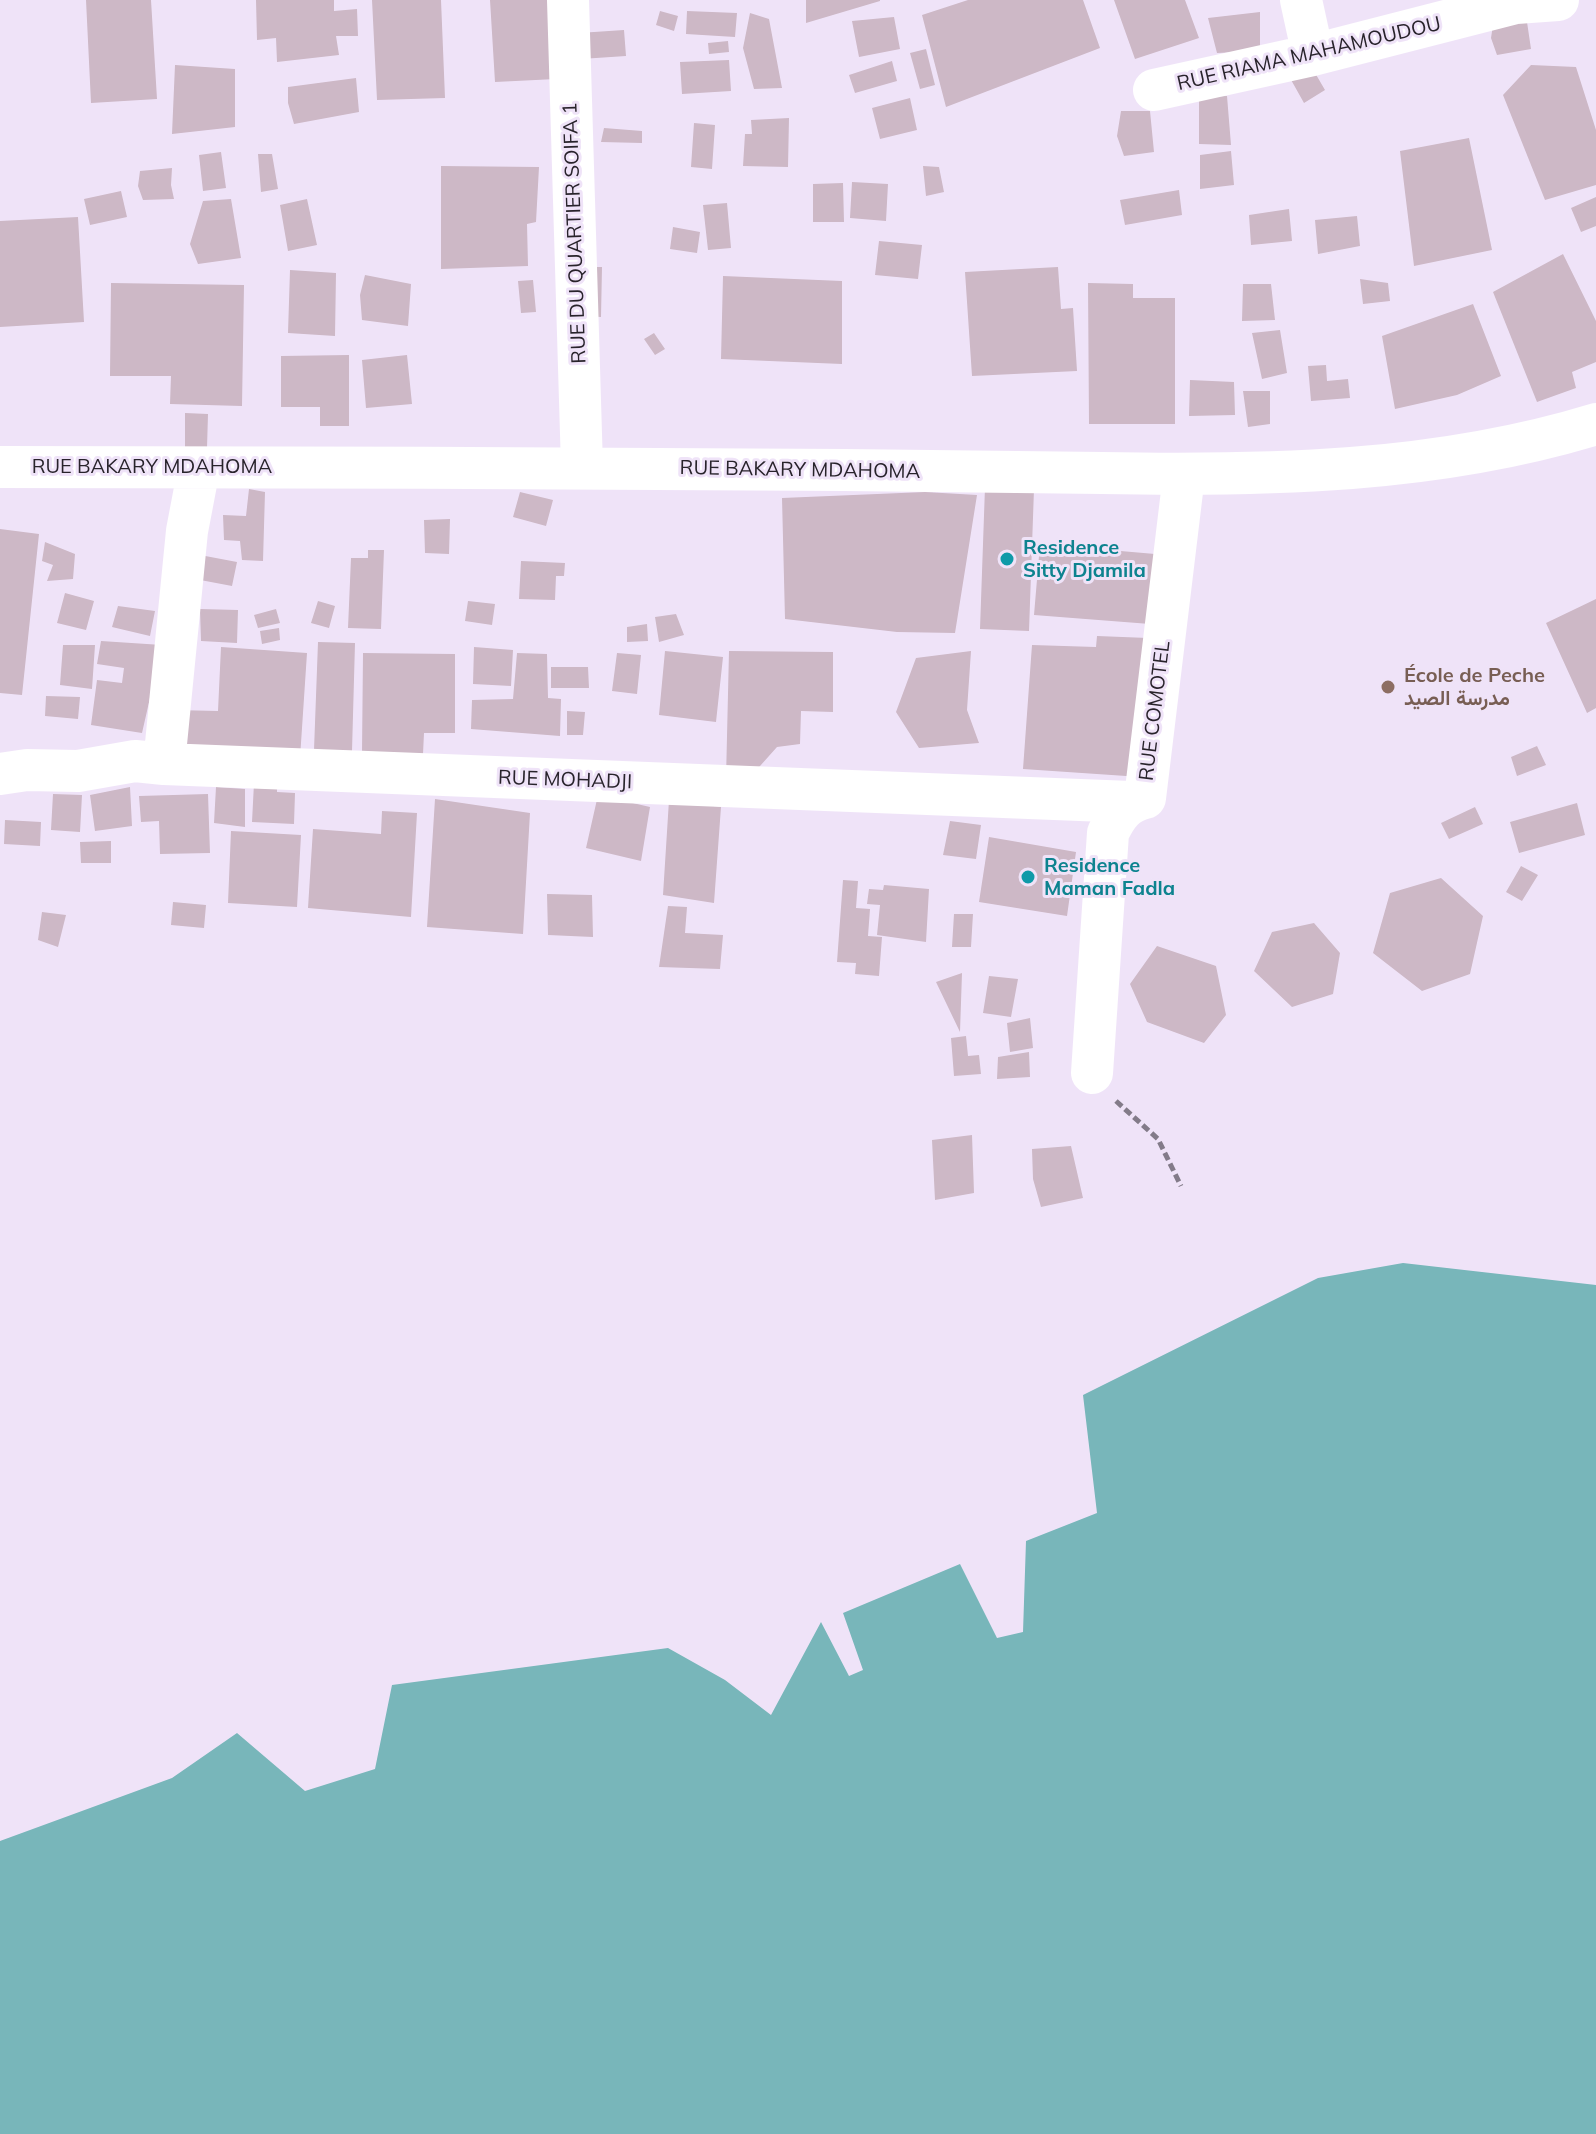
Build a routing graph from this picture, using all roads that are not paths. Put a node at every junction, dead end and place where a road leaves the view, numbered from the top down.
1 (568, 0) edge
2 (1301, 0) edge
3 (1558, 0) edge
4 (1516, 2) edge
5 (1313, 55) junction
6 (1154, 90) dead end
7 (1596, 424) edge
8 (0, 467) edge
9 (582, 467) junction
10 (199, 468) junction
11 (1184, 475) junction
12 (164, 764) junction
13 (0, 774) edge
14 (1131, 802) junction
15 (1092, 1073) road end

1 - 9 street, RUE DU QUARTIER SOIFA 1
2 - 5 street
3 - 4 street, RUE RIAMA MAHAMOUDOU
4 - 5 street, RUE RIAMA MAHAMOUDOU
5 - 6 street, RUE RIAMA MAHAMOUDOU
7 - 11 street, RUE BAKARY MDAHOMA
8 - 10 street, RUE BAKARY MDAHOMA
9 - 10 street, RUE BAKARY MDAHOMA
9 - 11 street, RUE BAKARY MDAHOMA
10 - 12 street
11 - 14 street, RUE COMOTEL
12 - 13 street, RUE MOHADJI
12 - 14 street, RUE MOHADJI
14 - 15 street, RUE COMOTEL

